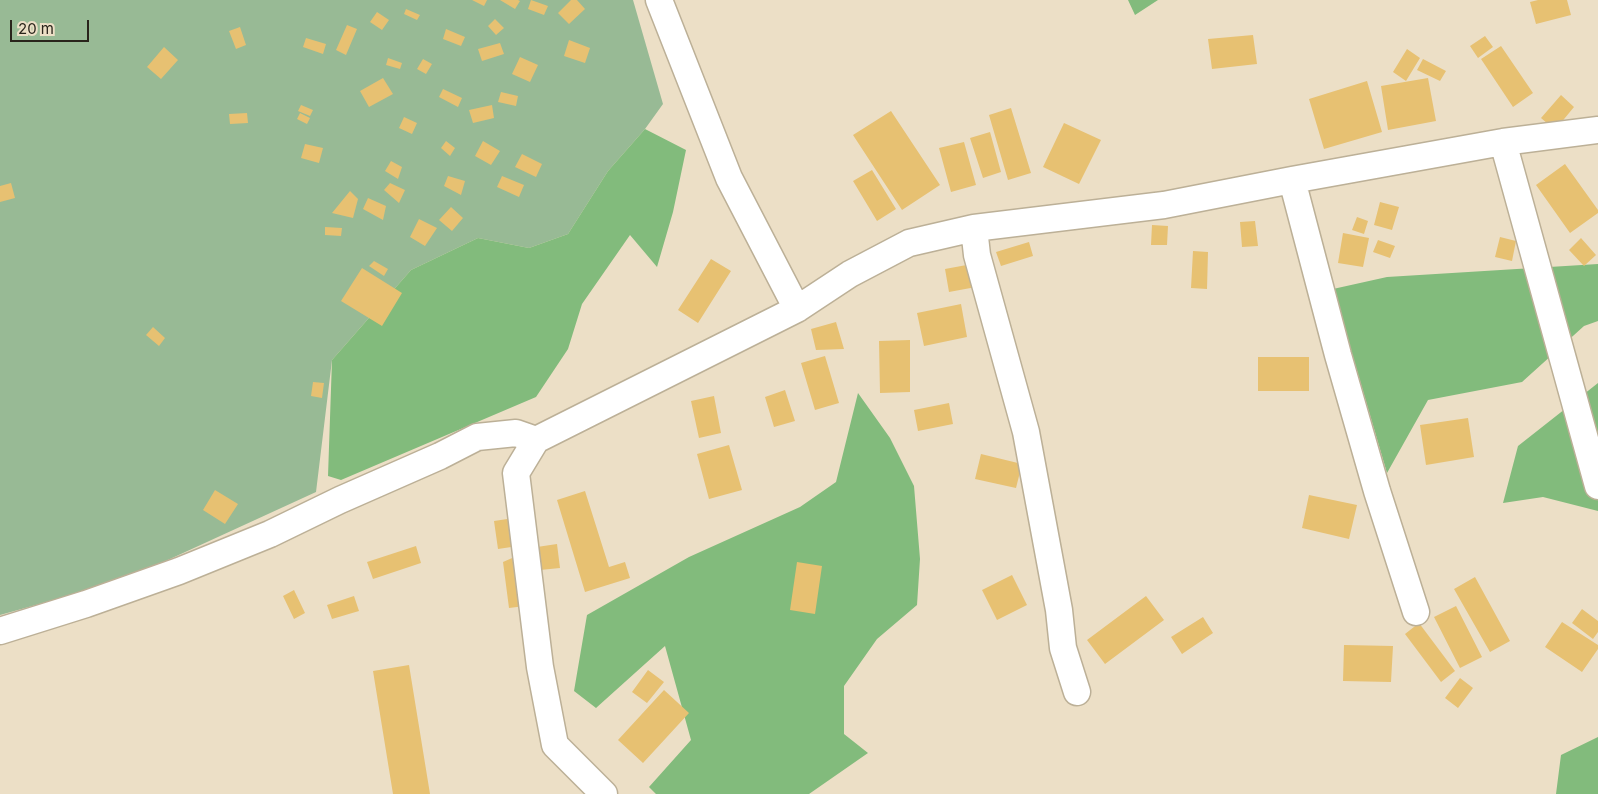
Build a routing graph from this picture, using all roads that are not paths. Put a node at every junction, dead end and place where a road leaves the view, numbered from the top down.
1 (659, 0) edge
2 (1598, 130) edge
3 (1503, 142) junction
4 (1292, 180) junction
5 (974, 228) junction
6 (797, 309) junction
7 (536, 440) junction
8 (1598, 486) edge
9 (1416, 612) dead end
10 (0, 631) edge
11 (1076, 692) dead end
12 (604, 794) edge

1 - 6 street
2 - 3 street
3 - 4 street
3 - 8 street
4 - 5 street
4 - 9 street
5 - 6 street
5 - 11 street
6 - 7 street
7 - 10 street
7 - 12 street

